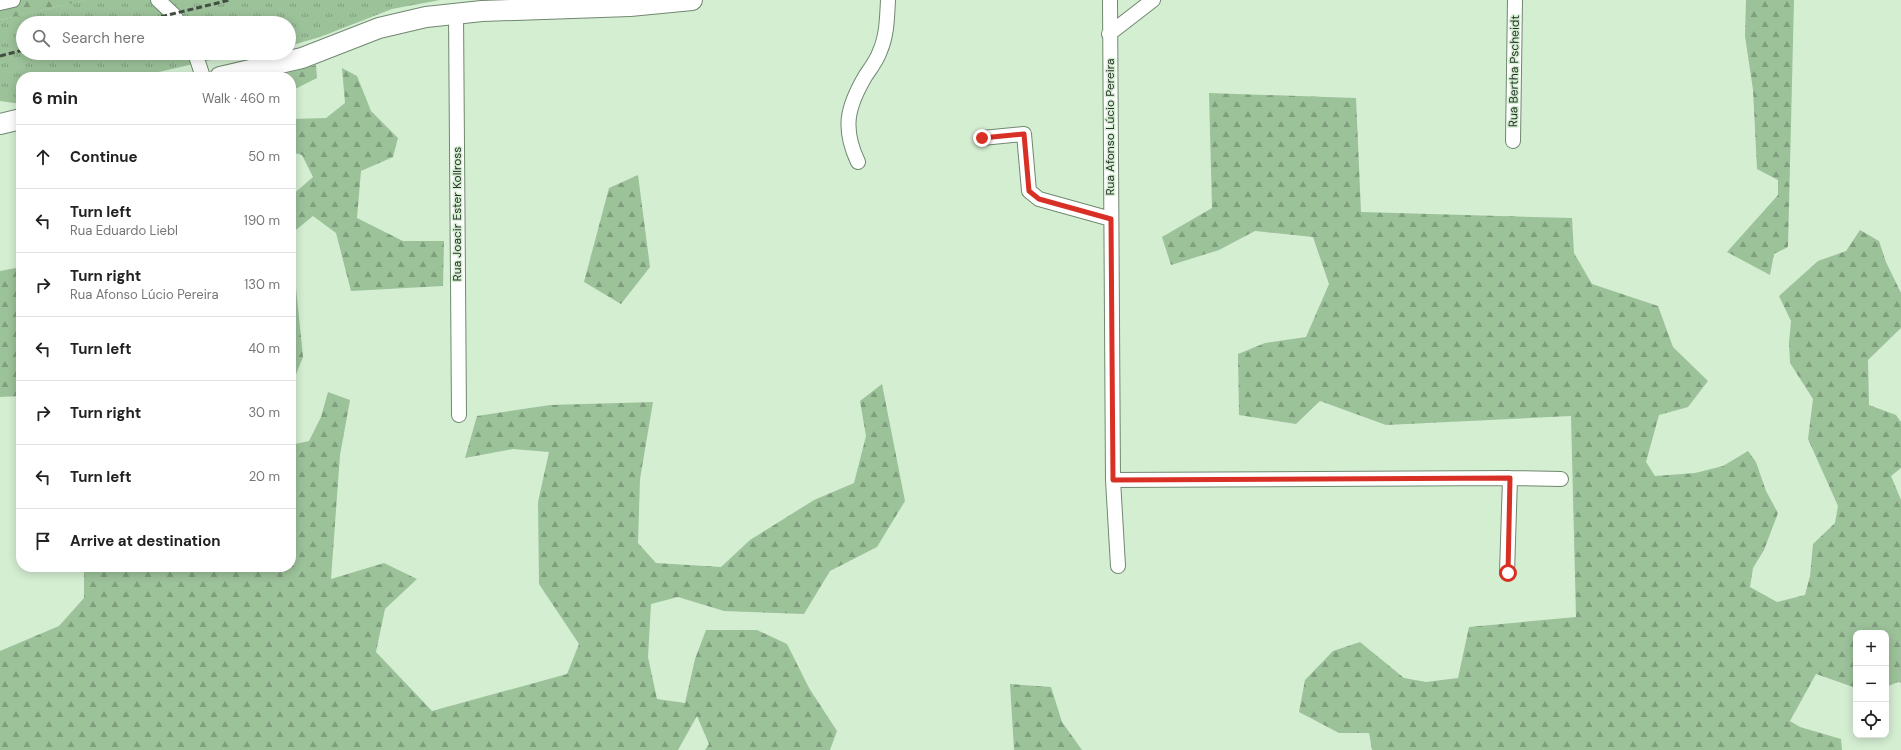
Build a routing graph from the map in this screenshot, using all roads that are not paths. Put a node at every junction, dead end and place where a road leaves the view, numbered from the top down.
1 (13, 0) edge
2 (158, 0) edge
3 (692, 0) edge
4 (888, 0) edge
5 (1110, 0) edge
6 (1153, 0) edge
7 (1515, 0) edge
8 (0, 3) edge
9 (456, 13) junction
10 (174, 16) edge
11 (1110, 34) junction
12 (296, 59) edge
13 (197, 60) edge
14 (293, 60) edge
15 (201, 72) edge
16 (242, 72) edge
17 (16, 120) edge
18 (0, 124) edge
19 (982, 138) dead end
20 (1513, 141) dead end
21 (858, 162) dead end
22 (1111, 219) junction
23 (459, 415) dead end
24 (1510, 478) junction
25 (1561, 479) dead end
26 (1113, 480) junction
27 (1118, 566) dead end
28 (1508, 573) dead end

1 - 8 street
2 - 10 street
3 - 9 main road
4 - 21 street
5 - 11 street, Rua Afonso Lúcio Pereira
6 - 11 street
7 - 20 street, Rua Bertha Pscheidt
9 - 12 main road
9 - 23 street, Rua Joacir Ester Kollross
11 - 22 street, Rua Afonso Lúcio Pereira
13 - 15 street
14 - 16 main road
17 - 18 main road
19 - 22 street
22 - 26 street, Rua Afonso Lúcio Pereira
24 - 25 street
24 - 26 street
24 - 28 street
26 - 27 street, Rua Afonso Lúcio Pereira

